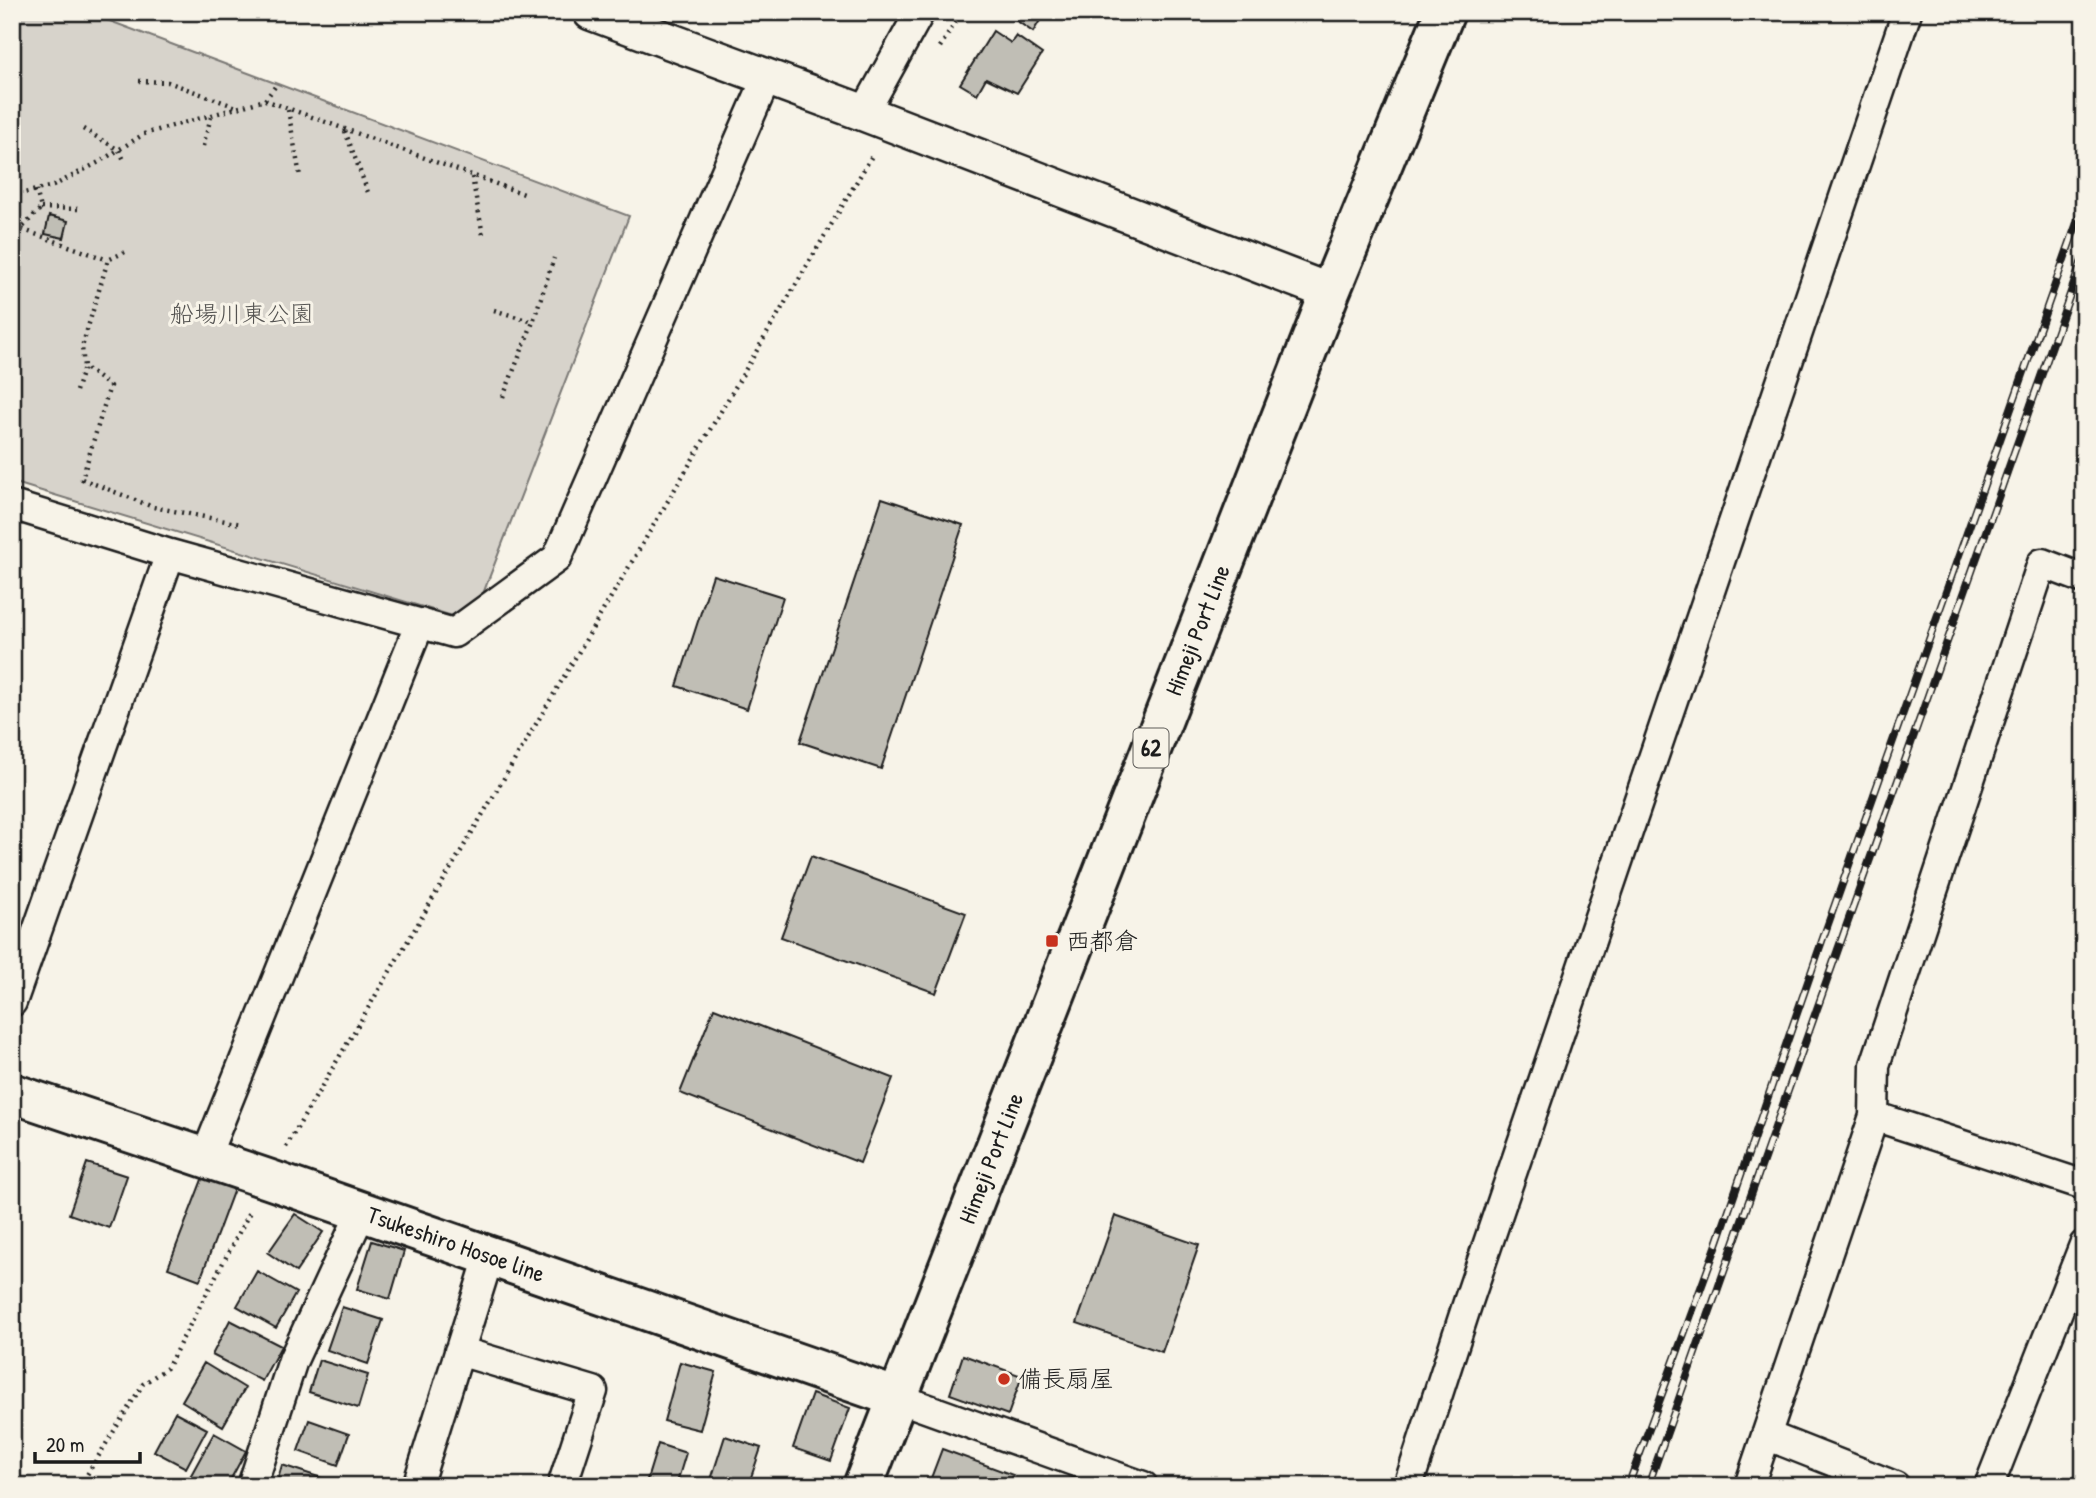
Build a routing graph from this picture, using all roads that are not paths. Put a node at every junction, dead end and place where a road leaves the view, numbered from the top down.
1 (591, 12) edge
2 (920, 12) edge
3 (1445, 12) edge
4 (1907, 12) edge
5 (767, 77) junction
6 (864, 113) junction
7 (1330, 292) junction
8 (12, 505) edge
9 (170, 554) junction
10 (2084, 579) edge
11 (420, 623) junction
12 (12, 1002) edge
13 (12, 1093) edge
14 (1874, 1116) junction
15 (205, 1158) junction
16 (2084, 1185) edge
17 (362, 1213) junction
18 (2084, 1245) edge
19 (489, 1257) junction
20 (459, 1351) junction
21 (898, 1398) junction
22 (1766, 1435) junction
23 (252, 1486) edge
24 (417, 1486) edge
25 (562, 1486) edge
26 (863, 1486) edge
27 (1143, 1486) edge
28 (1408, 1486) edge
29 (1749, 1486) edge
30 (1895, 1486) edge
31 (1989, 1486) edge

1 - 5 street
2 - 6 street
3 - 7 main road, Himeji Port Line / 62
4 - 28 street
5 - 6 street
5 - 11 street
6 - 7 street
7 - 21 main road, Himeji Port Line / 62
8 - 9 street
9 - 11 street
9 - 12 street
10 - 14 street
11 - 15 street
13 - 15 main road, Tsukeshiro Hosoe line
14 - 16 street
14 - 22 street
15 - 17 main road, Tsukeshiro Hosoe line
17 - 19 main road, Tsukeshiro Hosoe line
17 - 23 street
18 - 31 street
19 - 20 street
19 - 21 main road, Tsukeshiro Hosoe line
20 - 24 street
20 - 25 street
21 - 26 main road, Himeji Port Line / 62
21 - 27 street
22 - 29 street
22 - 30 street

